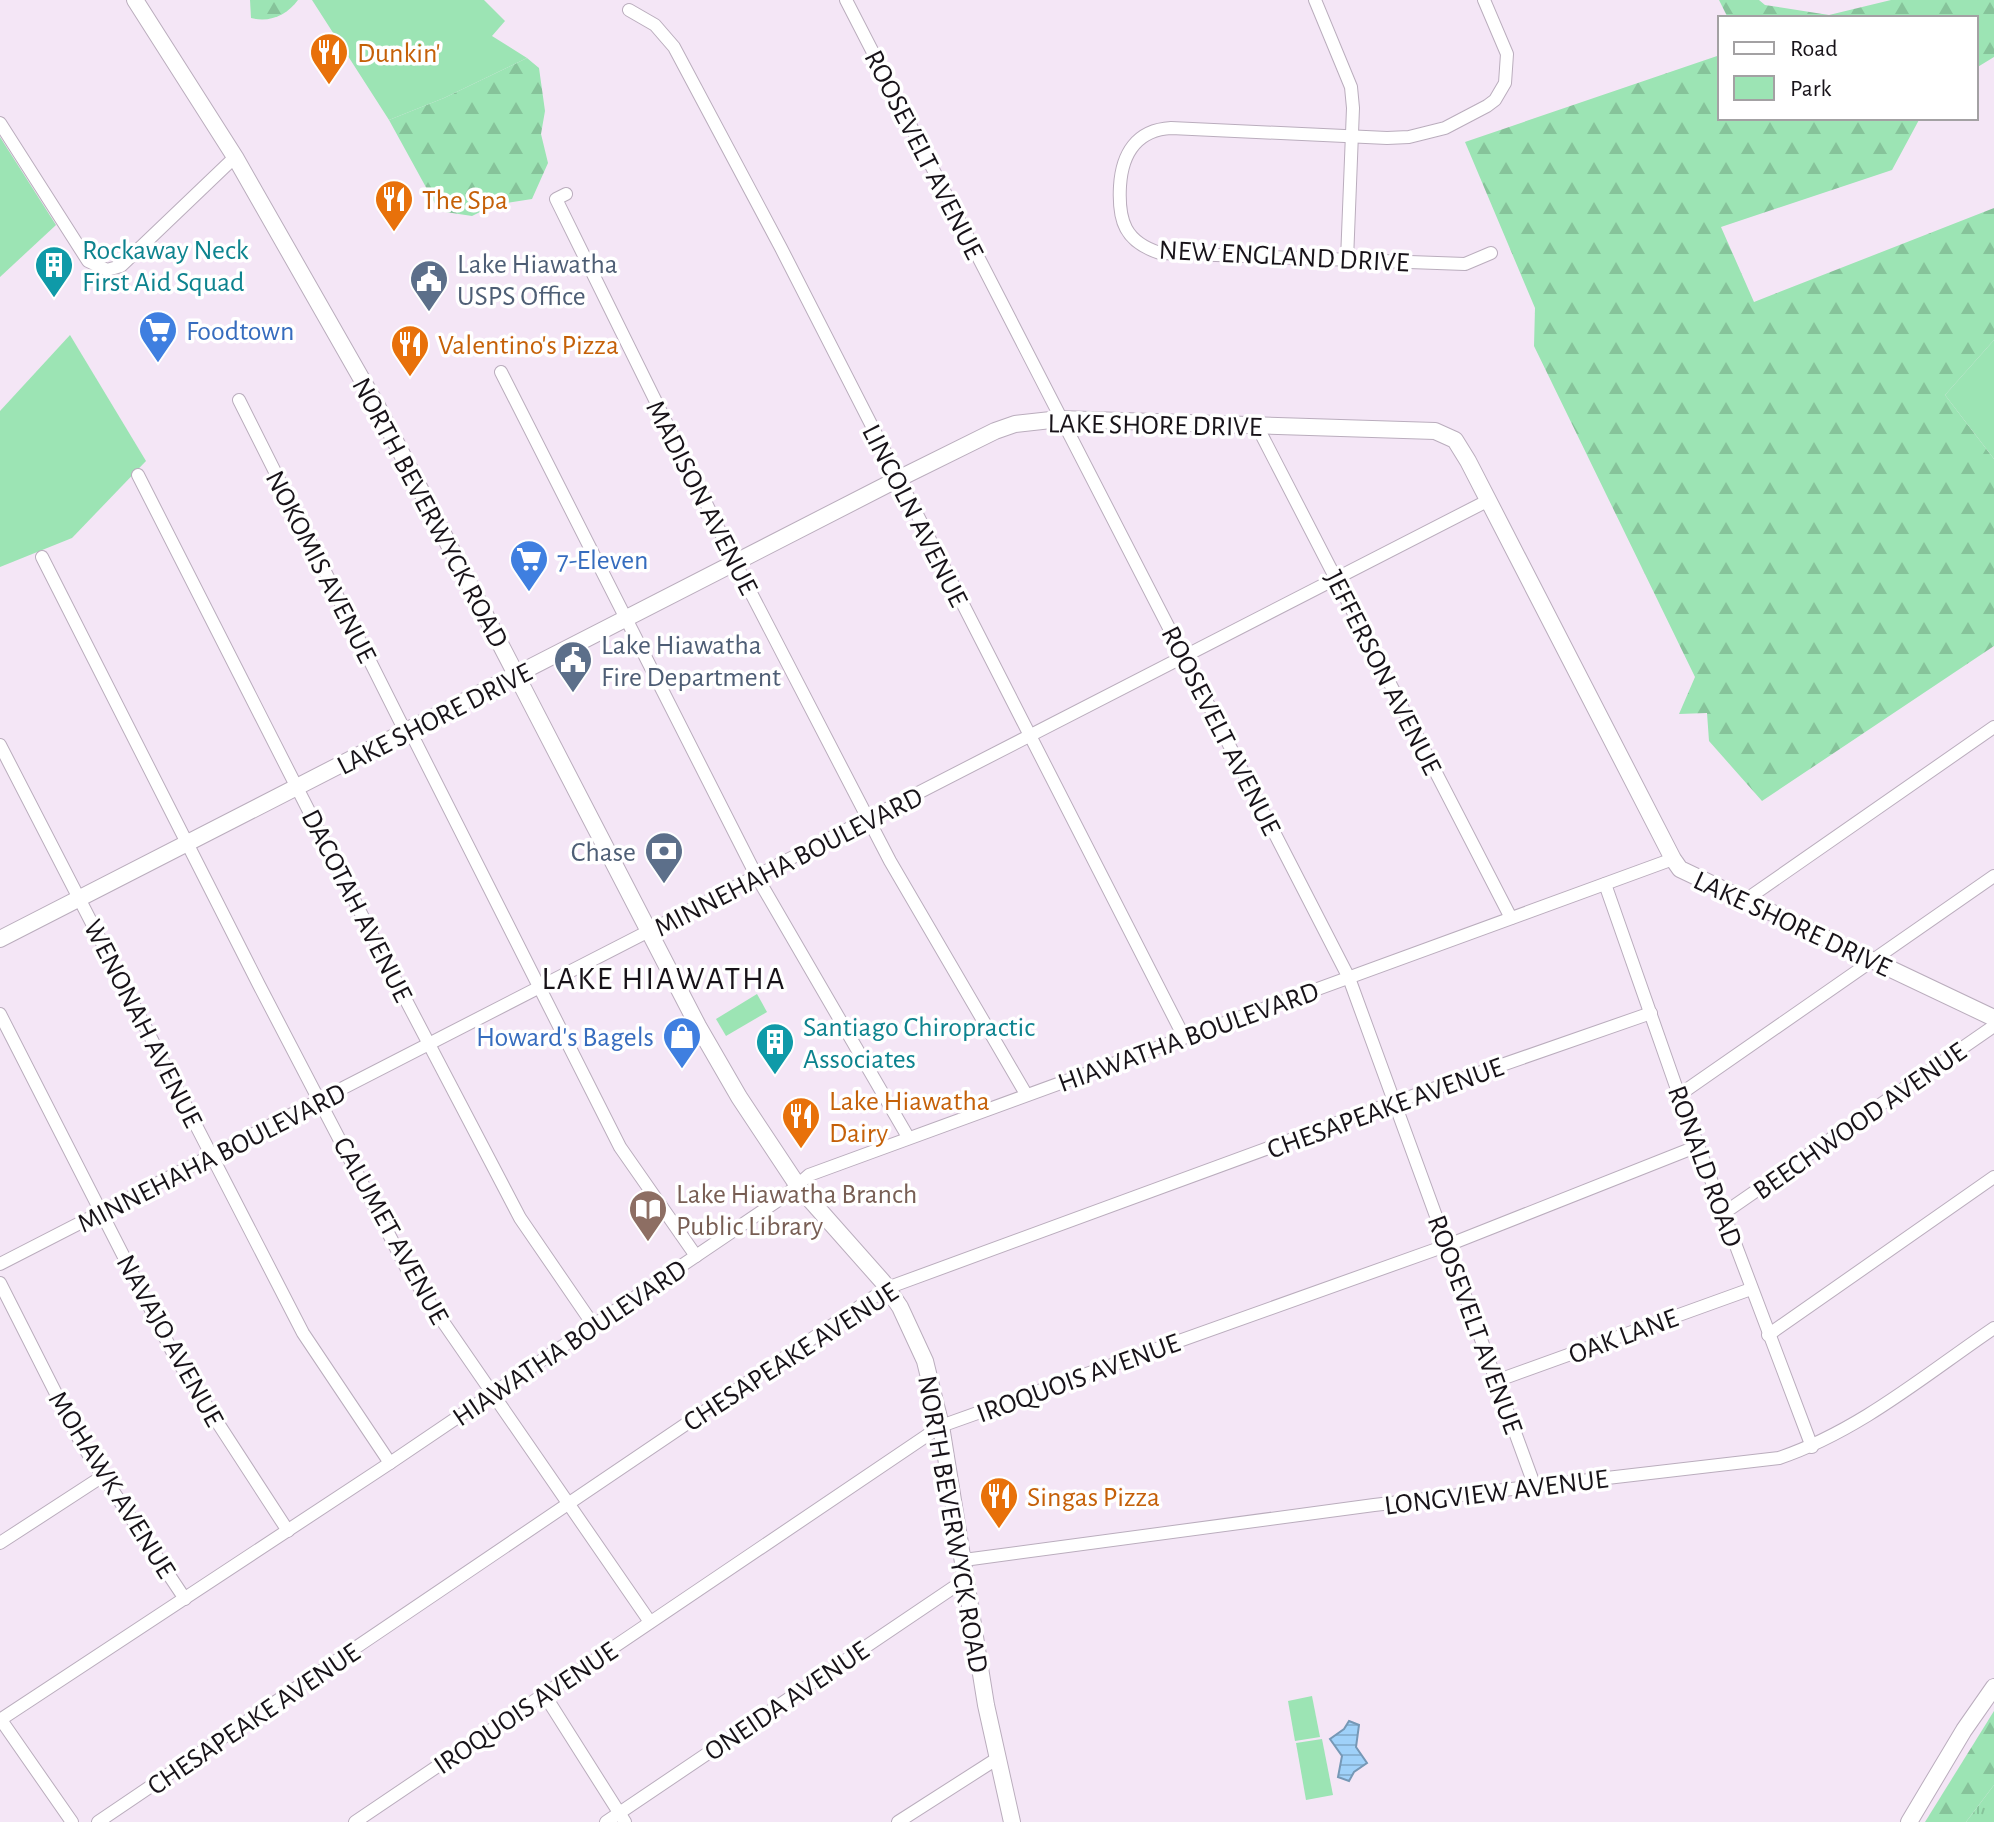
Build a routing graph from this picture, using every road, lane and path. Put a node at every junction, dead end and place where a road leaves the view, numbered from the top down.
1 (135, 0) edge
2 (846, 0) edge
3 (1315, 0) edge
4 (1484, 0) edge
5 (629, 10) dead end
6 (0, 123) edge
7 (1351, 136) junction
8 (235, 157) junction
9 (566, 194) dead end
10 (1491, 253) dead end
11 (1347, 260) junction
12 (501, 372) dead end
13 (239, 400) dead end
14 (1060, 419) junction
15 (1257, 426) junction
16 (138, 475) dead end
17 (898, 479) junction
18 (1489, 500) junction
19 (42, 557) dead end
20 (736, 564) junction
21 (1336, 579) junction
22 (626, 620) junction
23 (1185, 657) junction
24 (517, 675) junction
25 (1994, 727) edge
26 (408, 732) junction
27 (1031, 736) junction
28 (0, 745) edge
29 (298, 788) junction
30 (869, 820) junction
31 (189, 843) junction
32 (1673, 859) junction
33 (1994, 876) edge
34 (757, 877) junction
35 (1605, 884) junction
36 (79, 899) junction
37 (1744, 901) junction
38 (1511, 918) junction
39 (649, 933) junction
40 (0, 939) edge
41 (1872, 960) junction
42 (1349, 978) junction
43 (539, 989) junction
44 (1651, 1013) junction
45 (0, 1014) edge
46 (1994, 1018) edge
47 (1994, 1026) edge
48 (1184, 1037) junction
49 (430, 1045) junction
50 (1026, 1094) junction
51 (1679, 1095) junction
52 (320, 1102) junction
53 (1395, 1102) junction
54 (908, 1137) junction
55 (1698, 1146) junction
56 (212, 1157) junction
57 (1994, 1177) edge
58 (798, 1186) junction
59 (101, 1213) junction
60 (1724, 1213) junction
61 (1448, 1245) junction
62 (696, 1256) junction
63 (0, 1264) edge
64 (0, 1283) edge
65 (887, 1288) junction
66 (1751, 1289) junction
67 (594, 1326) junction
68 (1994, 1328) edge
69 (1768, 1335) junction
70 (1496, 1381) junction
71 (492, 1395) junction
72 (941, 1426) junction
73 (1812, 1447) junction
74 (390, 1463) junction
75 (103, 1476) junction
76 (1535, 1487) junction
77 (569, 1504) junction
78 (288, 1531) junction
79 (0, 1543) edge
80 (964, 1560) junction
81 (966, 1579) junction
82 (185, 1599) junction
83 (650, 1622) junction
84 (1994, 1687) edge
85 (544, 1694) junction
86 (0, 1720) edge
87 (998, 1758) junction
88 (622, 1818) edge
89 (72, 1822) edge
90 (98, 1822) edge
91 (355, 1822) edge
92 (606, 1822) edge
93 (898, 1822) edge
94 (1012, 1822) edge
95 (1909, 1822) edge

1 - 8 street, NORTH BEVERWYCK ROAD
2 - 14 street, ROOSEVELT AVENUE
3 - 7 street
4 - 7 street, NEW ENGLAND DRIVE
5 - 17 street, LINCOLN AVENUE
6 - 8 street
7 - 11 street
7 - 11 street, NEW ENGLAND DRIVE
8 - 24 street, NORTH BEVERWYCK ROAD
9 - 20 street, MADISON AVENUE
10 - 11 street, NEW ENGLAND DRIVE
12 - 22 street
13 - 26 street, NOKOMIS AVENUE
14 - 15 street, LAKE SHORE DRIVE
14 - 17 street, LAKE SHORE DRIVE
14 - 23 street, ROOSEVELT AVENUE
15 - 18 street, LAKE SHORE DRIVE
15 - 21 street, JEFFERSON AVENUE
16 - 29 street, DACOTAH AVENUE
17 - 20 street, LAKE SHORE DRIVE
17 - 27 street, LINCOLN AVENUE
18 - 21 street, MINNEHAHA BOULEVARD
18 - 32 street, LAKE SHORE DRIVE
19 - 31 street, CALUMET AVENUE
20 - 22 street, LAKE SHORE DRIVE
20 - 30 street, MADISON AVENUE
21 - 23 street, MINNEHAHA BOULEVARD
21 - 38 street, JEFFERSON AVENUE
22 - 24 street, LAKE SHORE DRIVE
22 - 34 street
23 - 27 street, MINNEHAHA BOULEVARD
23 - 42 street, ROOSEVELT AVENUE
24 - 26 street, LAKE SHORE DRIVE
24 - 39 street, NORTH BEVERWYCK ROAD
25 - 37 street
26 - 29 street, LAKE SHORE DRIVE
26 - 43 street, NOKOMIS AVENUE
27 - 30 street, MINNEHAHA BOULEVARD
27 - 48 street, LINCOLN AVENUE
28 - 36 street, WENONAH AVENUE
29 - 31 street, LAKE SHORE DRIVE
29 - 49 street, DACOTAH AVENUE
30 - 34 street, MINNEHAHA BOULEVARD
30 - 50 street, MADISON AVENUE
31 - 36 street, LAKE SHORE DRIVE
31 - 52 street, CALUMET AVENUE
32 - 35 street, HIAWATHA BOULEVARD
32 - 37 street, LAKE SHORE DRIVE
33 - 41 street
34 - 39 street, MINNEHAHA BOULEVARD
34 - 54 street
35 - 38 street, HIAWATHA BOULEVARD
35 - 44 street, RONALD ROAD
36 - 40 street, LAKE SHORE DRIVE
36 - 56 street, WENONAH AVENUE
37 - 41 street, LAKE SHORE DRIVE
38 - 42 street, HIAWATHA BOULEVARD
39 - 43 street, MINNEHAHA BOULEVARD
39 - 58 street, NORTH BEVERWYCK ROAD
41 - 46 street, LAKE SHORE DRIVE
41 - 51 street
42 - 48 street, HIAWATHA BOULEVARD
42 - 53 street, ROOSEVELT AVENUE
43 - 49 street, MINNEHAHA BOULEVARD
43 - 62 street, NOKOMIS AVENUE
44 - 51 street, RONALD ROAD
44 - 53 street, CHESAPEAKE AVENUE
45 - 59 street, NAVAJO AVENUE
47 - 60 street, BEECHWOOD AVENUE
48 - 50 street, HIAWATHA BOULEVARD
49 - 52 street, MINNEHAHA BOULEVARD
49 - 67 street, DACOTAH AVENUE
50 - 54 street, HIAWATHA BOULEVARD
51 - 55 street, RONALD ROAD
52 - 56 street, MINNEHAHA BOULEVARD
52 - 71 street, CALUMET AVENUE
53 - 61 street, ROOSEVELT AVENUE
53 - 65 street, CHESAPEAKE AVENUE
54 - 58 street, HIAWATHA BOULEVARD
55 - 60 street, RONALD ROAD
55 - 61 street, IROQUOIS AVENUE
56 - 59 street, MINNEHAHA BOULEVARD
56 - 74 street, WENONAH AVENUE
57 - 69 street
58 - 62 street, HIAWATHA BOULEVARD
58 - 65 street, NORTH BEVERWYCK ROAD
59 - 63 street, MINNEHAHA BOULEVARD
59 - 78 street, NAVAJO AVENUE
60 - 66 street, RONALD ROAD
61 - 70 street, ROOSEVELT AVENUE
61 - 72 street, IROQUOIS AVENUE
62 - 67 street, HIAWATHA BOULEVARD
64 - 75 street, MOHAWK AVENUE
65 - 72 street, NORTH BEVERWYCK ROAD
65 - 77 street, CHESAPEAKE AVENUE
66 - 69 street, RONALD ROAD
66 - 70 street, OAK LANE
67 - 71 street, HIAWATHA BOULEVARD
68 - 73 street, LONGVIEW AVENUE
69 - 73 street, RONALD ROAD
70 - 76 street, ROOSEVELT AVENUE
71 - 74 street, HIAWATHA BOULEVARD
71 - 77 street, CALUMET AVENUE
72 - 80 street, NORTH BEVERWYCK ROAD
72 - 83 street, IROQUOIS AVENUE
73 - 76 street, LONGVIEW AVENUE
74 - 78 street, HIAWATHA BOULEVARD
75 - 79 street
75 - 82 street, MOHAWK AVENUE
76 - 80 street, LONGVIEW AVENUE
77 - 83 street, CALUMET AVENUE
77 - 90 street, CHESAPEAKE AVENUE
78 - 82 street, HIAWATHA BOULEVARD
80 - 81 street, NORTH BEVERWYCK ROAD
81 - 87 street, NORTH BEVERWYCK ROAD
81 - 88 street, ONEIDA AVENUE
82 - 86 street, HIAWATHA BOULEVARD
83 - 85 street, IROQUOIS AVENUE
84 - 95 street
85 - 88 street
85 - 91 street, IROQUOIS AVENUE
86 - 89 street
87 - 93 street
87 - 94 street, NORTH BEVERWYCK ROAD
88 - 92 street, ONEIDA AVENUE

